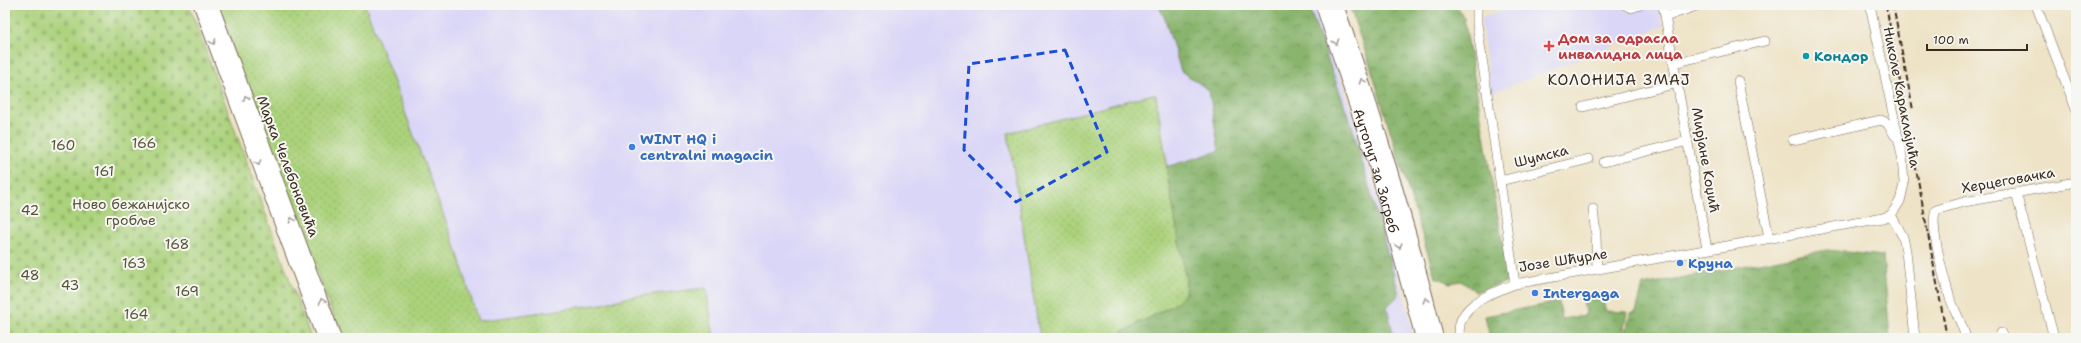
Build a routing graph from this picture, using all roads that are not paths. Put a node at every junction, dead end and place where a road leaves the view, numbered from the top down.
1 (200, 5) edge
2 (212, 5) edge
3 (1323, 5) edge
4 (1336, 5) edge
5 (1477, 5) edge
6 (1624, 5) edge
7 (1640, 5) edge
8 (1663, 5) edge
9 (1699, 5) edge
10 (1870, 5) edge
11 (2036, 5) edge
12 (1665, 17) junction
13 (1765, 41) dead end
14 (1674, 63) junction
15 (1738, 81) dead end
16 (1678, 83) junction
17 (1583, 106) dead end
18 (2076, 108) edge
19 (254, 137) junction
20 (1793, 140) dead end
21 (1688, 142) junction
22 (1899, 142) junction
23 (1589, 159) dead end
24 (1604, 162) dead end
25 (1500, 181) junction
26 (2076, 182) edge
27 (2016, 193) junction
28 (1593, 209) dead end
29 (1891, 215) junction
30 (1769, 238) junction
31 (1708, 249) junction
32 (1597, 269) junction
33 (1515, 284) junction
34 (1460, 336) edge
35 (323, 338) edge
36 (336, 338) edge
37 (1423, 338) edge
38 (1436, 338) edge
39 (1915, 338) edge
40 (1966, 338) edge
41 (2054, 338) edge

1 -> 19 main road, Марка Челебоновића
19 -> 2 main road, Марка Челебоновића
3 -> 37 highway, Аутопут за Загреб
38 -> 4 highway, Аутопут за Загреб
5 - 25 street, Јозе Шћурле
6 - 7 street
8 - 12 street, Мирјане Коџић
9 - 12 street
10 - 22 street, Николе Караклајића
11 - 18 street
12 - 14 street, Мирјане Коџић
13 - 14 street
14 - 16 street, Мирјане Коџић
15 - 30 street
16 - 17 street
16 - 21 street, Мирјане Коџић
19 -> 35 main road, Марка Челебоновића
36 -> 19 main road, Марка Челебоновића
20 - 22 street
21 - 24 street
21 - 31 street, Мирјане Коџић
22 - 29 street, Николе Караклајића
23 - 25 street, Шумска
25 - 33 street, Јозе Шћурле
26 - 27 street, Херцеговачка
27 - 40 street, Херцеговачка
27 - 41 street
28 - 32 street
29 - 30 street, Јозе Шћурле
29 - 39 street
30 - 31 street, Јозе Шћурле
31 - 32 street, Јозе Шћурле
32 - 33 street, Јозе Шћурле
33 - 34 street

